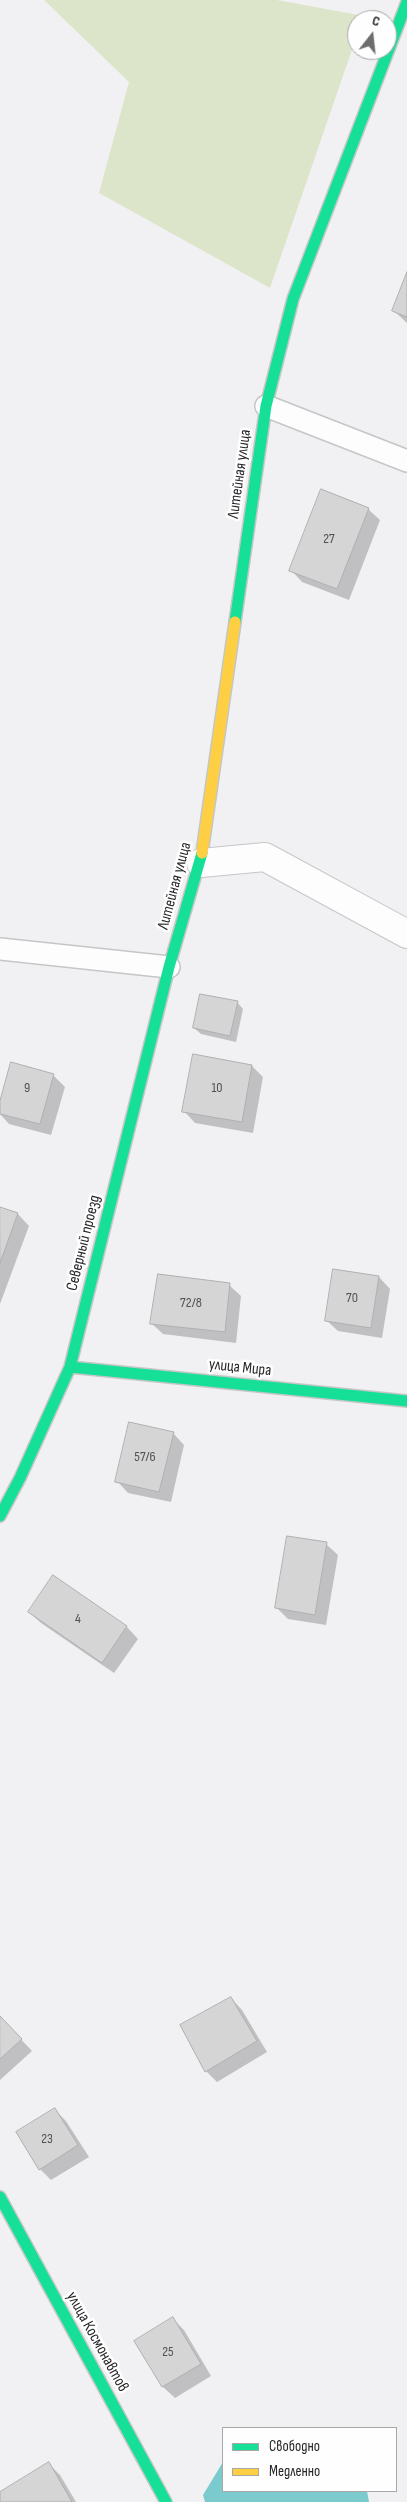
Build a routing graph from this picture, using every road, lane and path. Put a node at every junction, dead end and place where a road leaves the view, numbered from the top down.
1 (407, 2) edge
2 (266, 406) junction
3 (407, 461) edge
4 (201, 863) junction
5 (407, 934) edge
6 (0, 949) edge
7 (169, 966) junction
8 (70, 1367) junction
9 (407, 1401) edge
10 (0, 1516) edge
11 (0, 2197) edge
12 (166, 2502) edge

1 - 2 street, Литейная улица
2 - 3 lane
2 - 4 street, Литейная улица
4 - 5 street
4 - 7 street, Литейная улица
6 - 7 lane
7 - 8 street, Северный проезд
8 - 9 street, улица Мира
8 - 10 street, Северный проезд
11 - 12 street, улица Космонавтов

